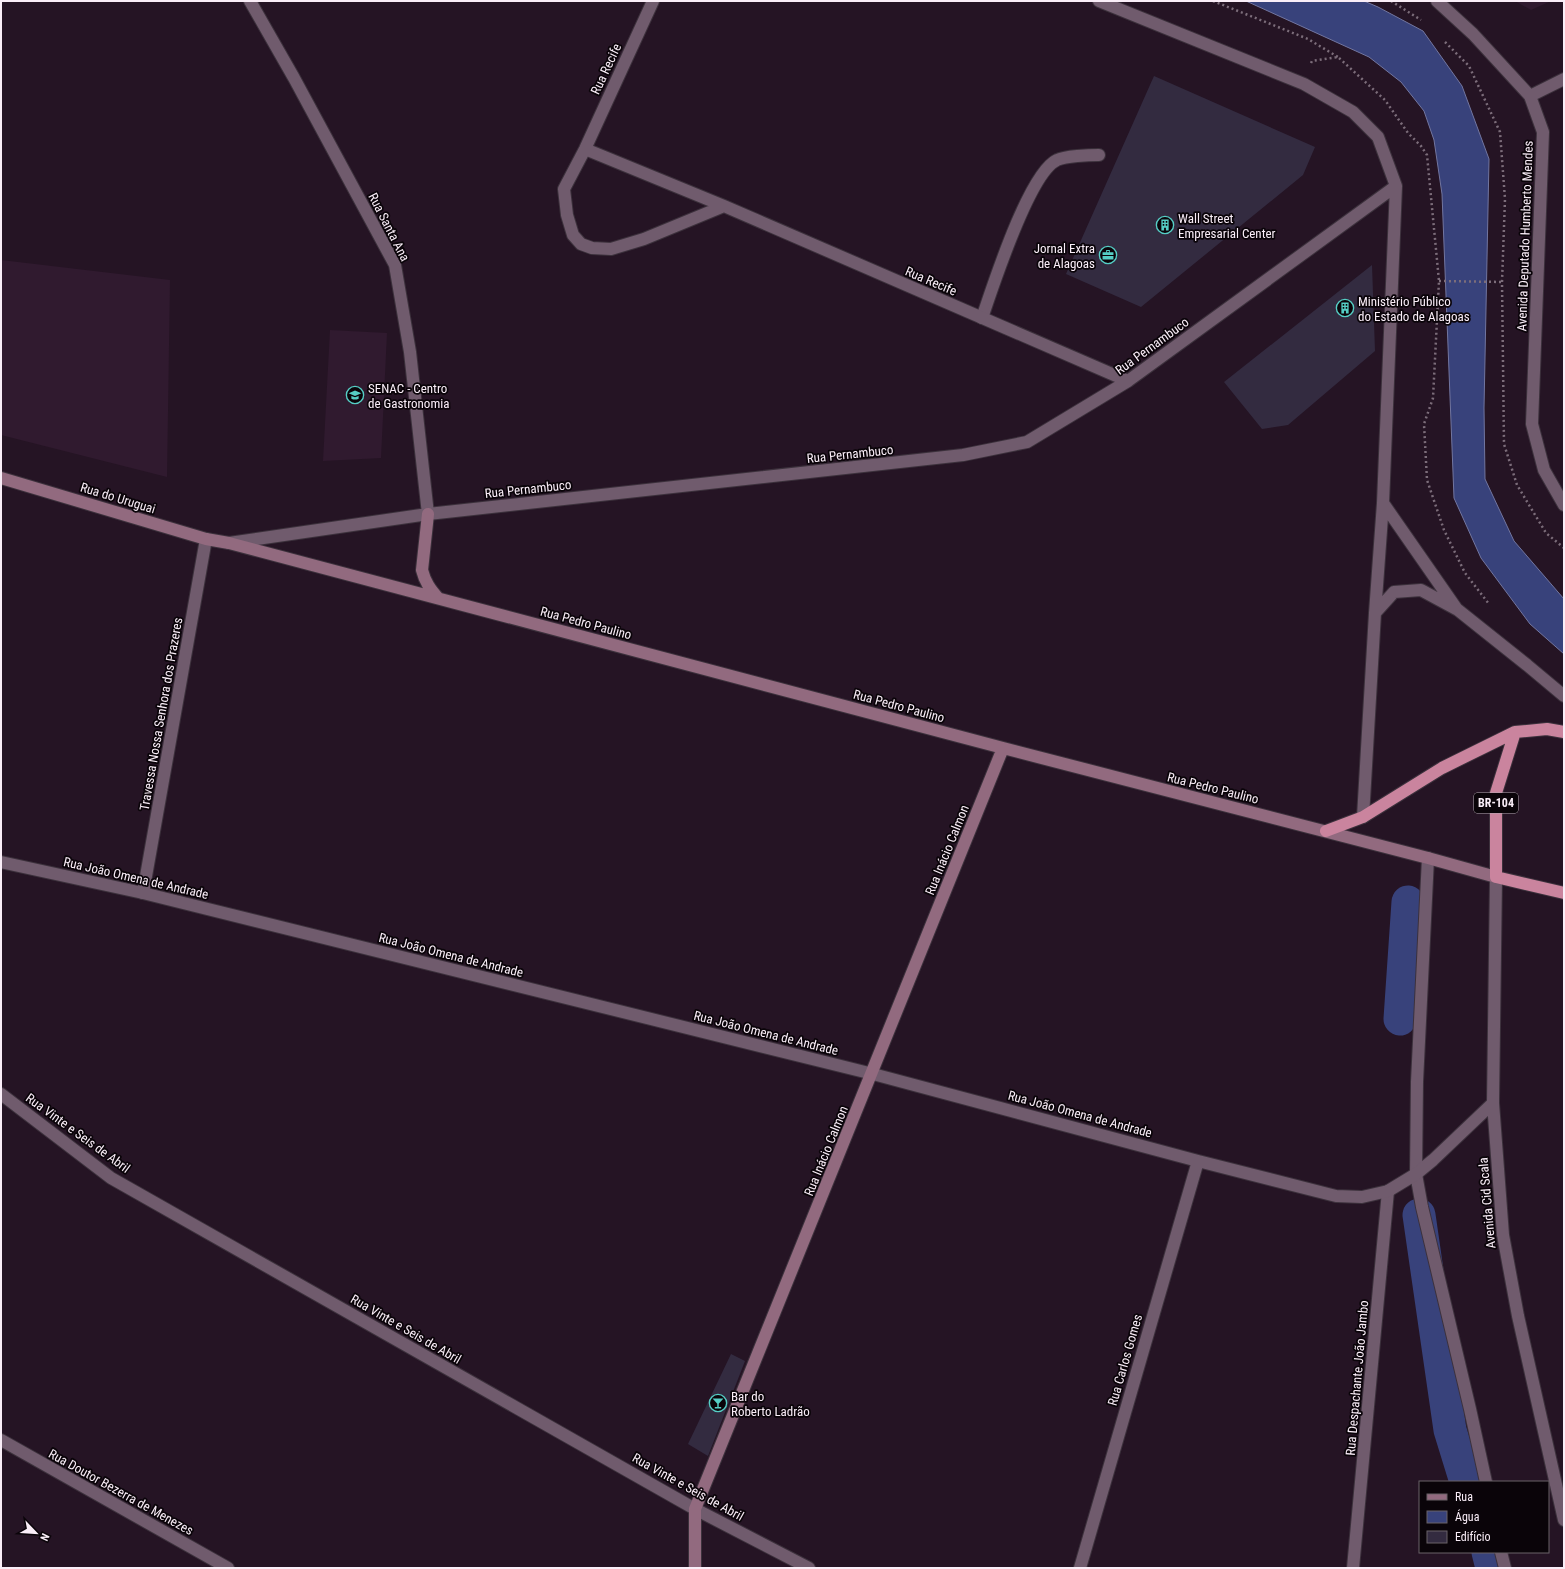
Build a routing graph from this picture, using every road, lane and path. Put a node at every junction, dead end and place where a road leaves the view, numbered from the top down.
1 (250, 1) edge
2 (653, 1) edge
3 (1099, 1) edge
4 (1213, 1) edge
5 (1391, 1) edge
6 (1437, 1) edge
7 (1427, 23) dead end
8 (1443, 39) dead end
9 (1338, 57) junction
10 (1564, 79) edge
11 (1304, 84) junction
12 (1530, 96) junction
13 (585, 149) junction
14 (1099, 155) dead end
15 (1396, 186) junction
16 (724, 206) junction
17 (1439, 281) junction
18 (1502, 282) junction
19 (982, 318) junction
20 (1128, 381) junction
21 (1, 478) edge
22 (1383, 503) junction
23 (1564, 505) edge
24 (428, 514) junction
25 (206, 539) junction
26 (228, 543) junction
27 (1564, 548) edge
28 (438, 598) junction
29 (1458, 610) junction
30 (1494, 610) dead end
31 (1375, 613) junction
32 (1564, 696) edge
33 (1515, 732) junction
34 (1564, 732) edge
35 (1003, 748) junction
36 (1363, 817) junction
37 (1326, 831) junction
38 (1428, 858) junction
39 (1, 862) edge
40 (1496, 877) junction
41 (143, 893) junction
42 (1564, 893) edge
43 (873, 1074) junction
44 (1, 1094) edge
45 (1493, 1103) junction
46 (1198, 1160) junction
47 (1416, 1174) junction
48 (1388, 1191) junction
49 (1, 1440) edge
50 (1486, 1481) edge
51 (695, 1509) junction
52 (1564, 1520) edge
53 (1501, 1553) edge
54 (228, 1568) edge
55 (695, 1568) edge
56 (809, 1568) edge
57 (1080, 1568) edge
58 (1353, 1568) edge
59 (1505, 1568) edge

1 - 24 street, Rua Santa Ana
2 - 13 street, Rua Recife
3 - 11 street
4 - 9 path
5 - 7 path
6 - 12 street, Avenida Deputado Humberto Mendes
8 - 18 path
9 - 11 path
9 - 17 path
10 - 12 street
11 - 15 street
12 - 23 street, Avenida Deputado Humberto Mendes
13 - 16 street, Rua Recife
13 - 16 street, Rua Recife
14 - 19 street
15 - 20 street, Rua Pernambuco
15 - 22 street
16 - 19 street, Rua Recife
17 - 18 path
17 - 30 path
18 - 27 path
19 - 20 street, Rua Recife
20 - 24 street, Rua Pernambuco
21 - 25 main road, Rua do Uruguai
22 - 29 street
22 - 31 street
24 - 26 street, Rua Pernambuco
24 - 28 main road
25 - 26 main road, Rua do Uruguai
25 - 41 street, Travessa Nossa Senhora dos Prazeres
26 - 28 main road, Rua Pedro Paulino
28 - 35 main road, Rua Pedro Paulino
29 - 31 street
29 - 32 street
31 - 36 street
33 - 34 highway
33 - 36 highway
33 - 40 highway, BR-104
35 - 37 main road, Rua Pedro Paulino
35 - 43 main road, Rua Inácio Calmon
36 - 37 highway
37 - 38 main road, Rua Pedro Paulino
38 - 40 main road, Rua Pedro Paulino
38 - 47 street
39 - 41 street, Rua João Omena de Andrade
40 - 42 highway, Rua Pedro Paulino
40 - 45 street, Avenida Cid Scala
41 - 43 street, Rua João Omena de Andrade
43 - 46 street, Rua João Omena de Andrade
43 - 51 main road, Rua Inácio Calmon
44 - 51 street, Rua Vinte e Seis de Abril
45 - 47 street, Rua João Omena de Andrade
45 - 52 street, Avenida Cid Scala
46 - 48 street, Rua João Omena de Andrade
46 - 57 street, Rua Carlos Gomes
47 - 48 street, Rua João Omena de Andrade
47 - 50 street
48 - 58 street, Rua Despachante João Jambo
49 - 54 street, Rua Doutor Bezerra de Menezes
51 - 55 main road, Rua Inácio Calmon
51 - 56 street, Rua Vinte e Seis de Abril
53 - 59 street

